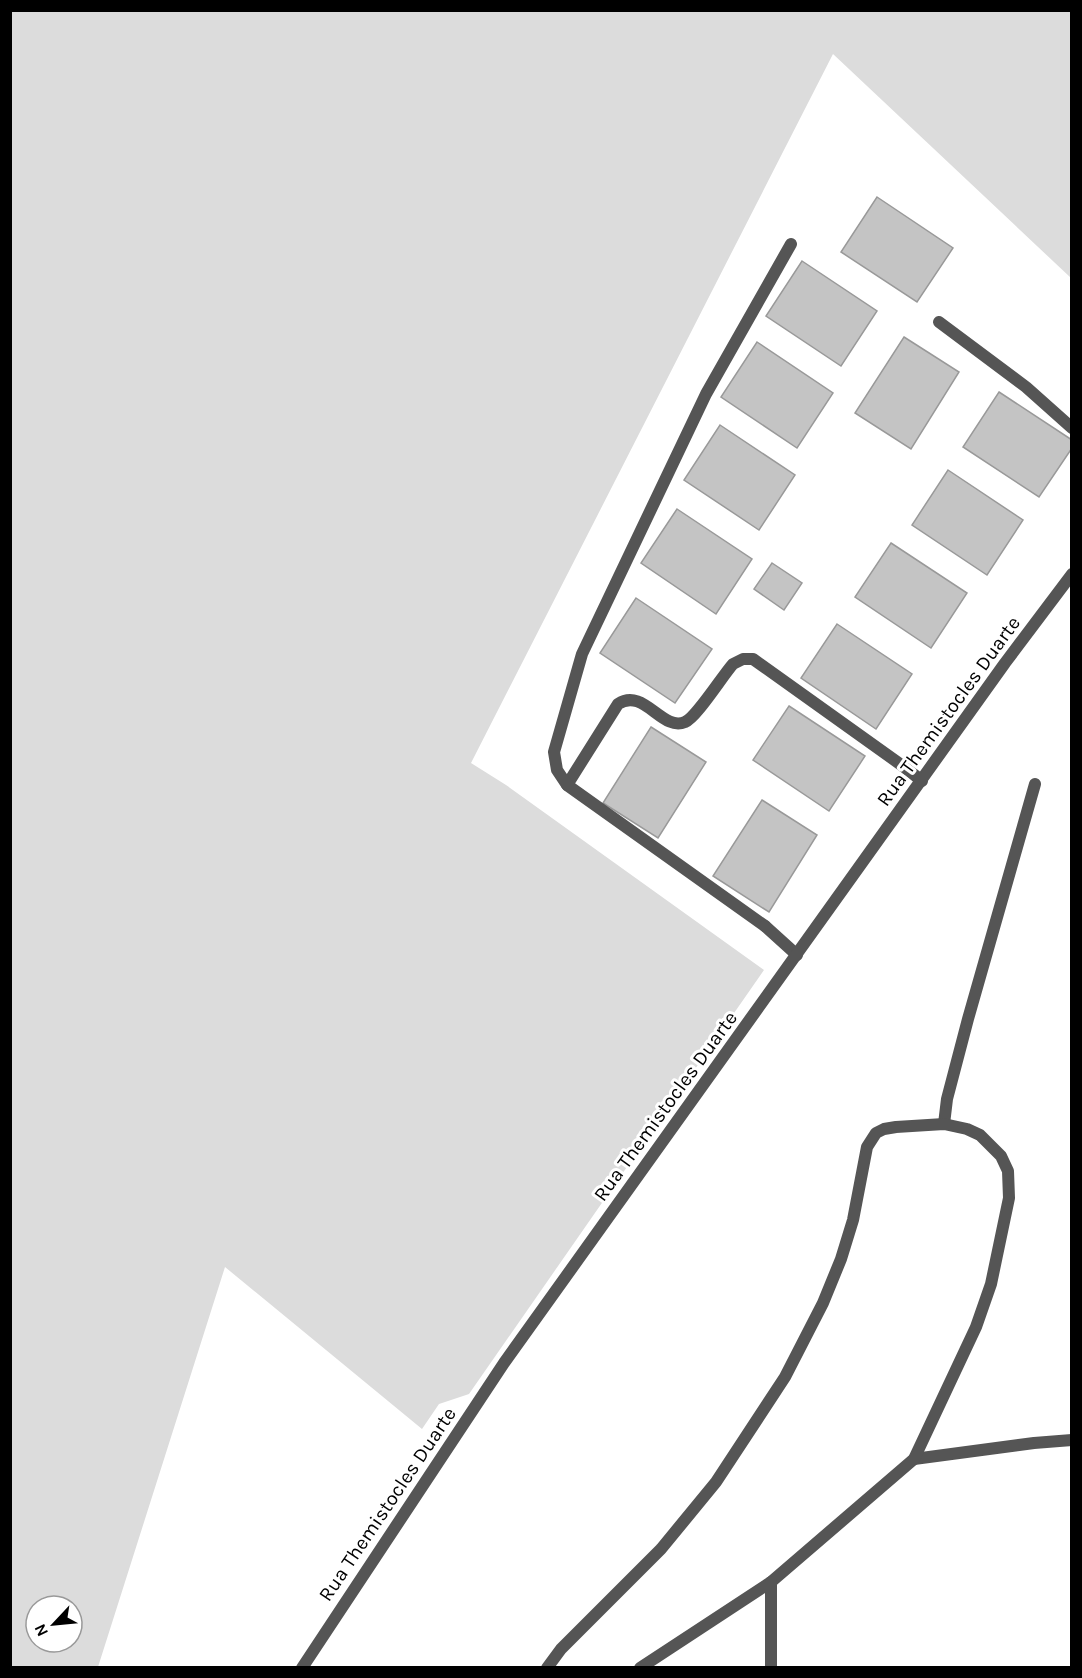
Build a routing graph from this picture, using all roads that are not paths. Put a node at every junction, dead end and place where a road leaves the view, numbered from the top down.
1 (791, 244) dead end
2 (939, 322) dead end
3 (1071, 428) edge
4 (1071, 574) edge
5 (922, 781) junction
6 (567, 784) junction
7 (1035, 784) dead end
8 (797, 955) junction
9 (944, 1124) junction
10 (1071, 1440) edge
11 (914, 1459) junction
12 (771, 1582) junction
13 (302, 1668) edge
14 (547, 1668) edge
15 (640, 1668) edge
16 (771, 1668) edge

1 - 6 street
2 - 3 street
4 - 5 street, Rua Themistocles Duarte
5 - 6 street
5 - 8 street, Rua Themistocles Duarte
6 - 8 street
7 - 9 street
8 - 13 street, Rua Themistocles Duarte
9 - 11 street
9 - 14 street
10 - 11 street
11 - 12 street
12 - 15 street
12 - 16 street

